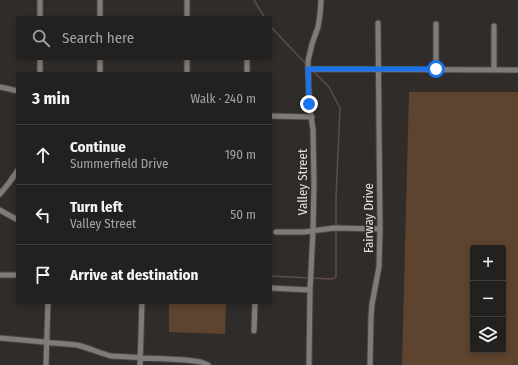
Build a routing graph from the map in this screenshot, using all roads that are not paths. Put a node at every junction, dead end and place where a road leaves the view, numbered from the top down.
1 (40, 0) edge
2 (100, 0) edge
3 (187, 0) edge
4 (321, 0) edge
5 (40, 16) edge
6 (100, 16) edge
7 (187, 16) edge
8 (378, 23) dead end
9 (436, 24) dead end
10 (494, 26) dead end
11 (40, 60) edge
12 (100, 60) edge
13 (187, 60) edge
14 (247, 60) edge
15 (308, 69) junction
16 (379, 69) junction
17 (436, 69) junction
18 (494, 70) junction
19 (518, 70) edge
20 (40, 72) edge
21 (100, 72) edge
22 (187, 72) edge
23 (247, 72) edge
24 (0, 87) edge
25 (16, 91) edge
26 (272, 116) edge
27 (312, 117) junction
28 (16, 173) edge
29 (0, 194) edge
30 (0, 210) edge
31 (16, 219) edge
32 (380, 229) junction
33 (313, 231) junction
34 (276, 232) dead end
35 (0, 275) edge
36 (16, 275) edge
37 (272, 288) edge
38 (310, 290) junction
39 (48, 304) edge
40 (142, 304) edge
41 (255, 304) edge
42 (254, 331) dead end
43 (0, 338) edge
44 (47, 342) junction
45 (141, 358) junction
46 (46, 365) edge
47 (140, 365) edge
48 (208, 365) edge
49 (309, 365) edge
50 (370, 365) edge

1 - 5 street
2 - 6 street
3 - 7 street
4 - 15 street, Valley Street
8 - 16 street, Fairway Drive
9 - 17 street
10 - 18 street
11 - 20 street
12 - 21 street
13 - 22 street
14 - 23 street
15 - 16 street
15 - 27 street, Valley Street
16 - 17 street
16 - 32 street, Fairway Drive
17 - 18 street
18 - 19 street
24 - 25 street
26 - 27 street
27 - 33 street, Valley Street
28 - 29 street
30 - 31 street
32 - 33 street
32 - 50 street, Fairway Drive
33 - 34 street
33 - 38 street, Valley Street
35 - 36 street
37 - 38 street
38 - 49 street, Valley Street
39 - 44 street
40 - 45 street
41 - 42 street
43 - 44 street
44 - 45 street
44 - 46 street
45 - 47 street
45 - 48 street

